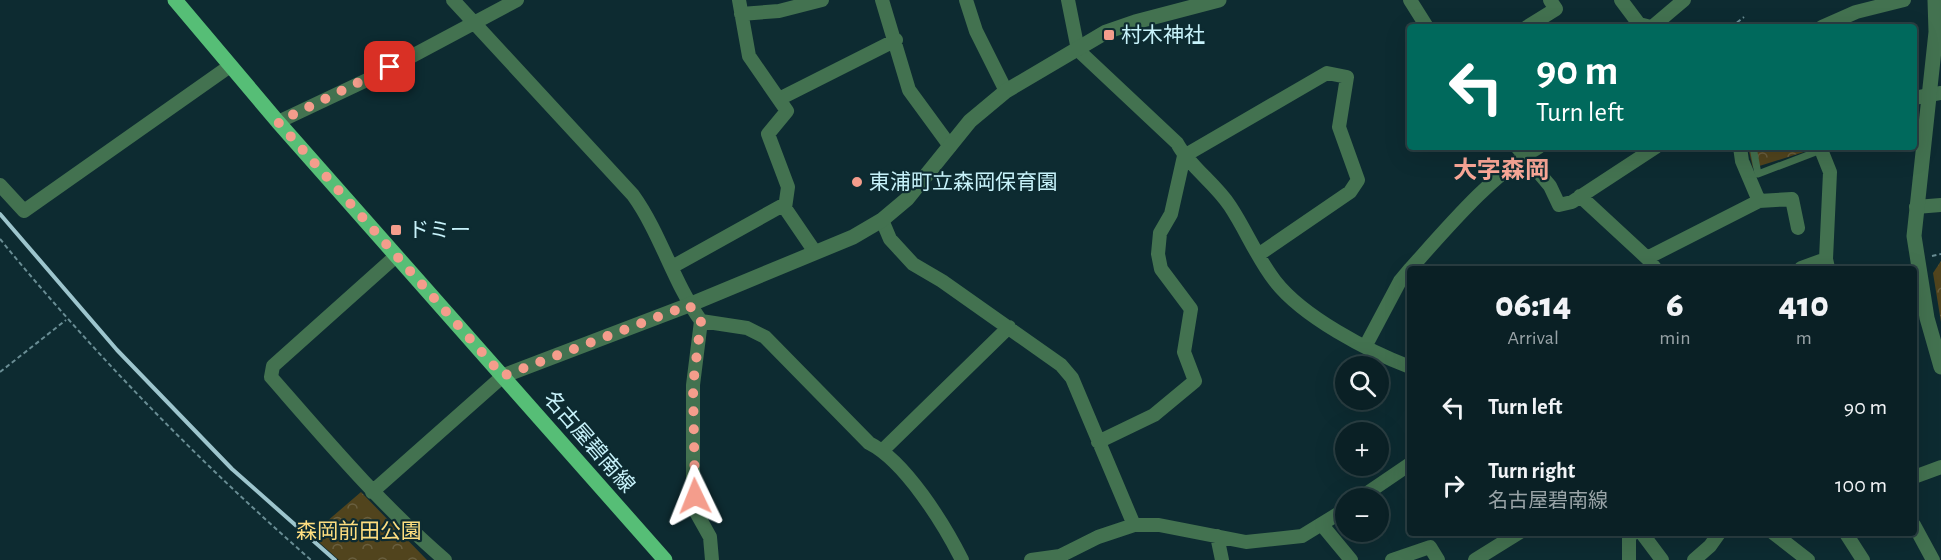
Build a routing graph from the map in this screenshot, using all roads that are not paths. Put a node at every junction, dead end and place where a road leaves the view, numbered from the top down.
1 (175, 0) edge
2 (453, 0) edge
3 (517, 0) edge
4 (739, 0) edge
5 (822, 0) edge
6 (882, 0) edge
7 (966, 0) edge
8 (1068, 0) edge
9 (1219, 0) edge
10 (1410, 0) edge
11 (1550, 0) edge
12 (1621, 0) edge
13 (1684, 0) edge
14 (1904, 0) edge
15 (1935, 0) edge
16 (1854, 6) edge
17 (741, 14) junction
18 (474, 22) junction
19 (1425, 24) edge
20 (1532, 24) edge
21 (1639, 24) edge
22 (1656, 24) edge
23 (1827, 24) edge
24 (896, 40) junction
25 (1078, 50) junction
26 (230, 66) junction
27 (1006, 91) junction
28 (1928, 96) edge
29 (779, 99) junction
30 (278, 122) junction
31 (950, 146) junction
32 (1649, 150) edge
33 (1741, 150) edge
34 (1754, 150) edge
35 (1816, 150) edge
36 (1822, 150) edge
37 (1521, 151) edge
38 (1184, 156) junction
39 (0, 185) edge
40 (1580, 196) junction
41 (1759, 201) junction
42 (786, 204) junction
43 (1941, 205) edge
44 (1916, 207) junction
45 (882, 220) junction
46 (1798, 228) dead end
47 (815, 252) junction
48 (1258, 255) junction
49 (396, 256) junction
50 (1651, 263) edge
51 (1827, 264) edge
52 (1413, 266) edge
53 (1917, 266) edge
54 (1917, 266) edge
55 (672, 267) junction
56 (1407, 273) edge
57 (689, 305) junction
58 (701, 321) junction
59 (1009, 327) junction
60 (1366, 345) junction
61 (1407, 366) edge
62 (1941, 367) edge
63 (503, 376) junction
64 (1098, 442) junction
65 (883, 450) junction
66 (1407, 466) edge
67 (1941, 467) edge
68 (1917, 476) edge
69 (1375, 488) edge
70 (372, 492) junction
71 (1335, 516) edge
72 (1134, 525) junction
73 (1322, 525) junction
74 (1917, 530) edge
75 (1217, 536) junction
76 (1514, 536) edge
77 (1630, 536) edge
78 (1644, 536) edge
79 (1717, 536) edge
80 (1777, 536) edge
81 (1848, 536) edge
82 (1061, 558) edge
83 (1941, 558) edge
84 (445, 560) edge
85 (664, 560) edge
86 (712, 560) edge
87 (962, 560) edge
88 (1031, 560) edge
89 (1222, 560) edge
90 (1351, 560) edge
91 (1392, 560) edge
92 (1438, 560) edge
93 (1475, 560) edge
94 (1629, 560) edge
95 (1662, 560) edge
96 (1694, 560) edge
97 (1808, 560) edge
98 (1863, 560) edge
99 (1935, 560) edge

1 - 26 main road, 名古屋碧南線
2 - 18 street
3 - 18 street
4 - 17 street
5 - 17 street
6 - 24 street
7 - 27 street
8 - 25 street
9 - 25 street
10 - 19 street
11 - 20 street
12 - 21 street
13 - 22 street
14 - 16 street
15 - 28 street
16 - 23 street
17 - 29 street
18 - 30 street
18 - 55 street
24 - 29 street
24 - 31 street
25 - 27 street
25 - 38 street
26 - 30 main road, 名古屋碧南線
26 - 39 street
27 - 31 street
28 - 44 street
29 - 42 street
30 - 49 main road, 名古屋碧南線
31 - 45 street
32 - 40 street
33 - 41 street
34 - 35 lane
36 - 51 street
37 - 40 street
37 - 52 street
38 - 48 street
38 - 48 street
38 - 64 street
40 - 50 street
41 - 46 street
41 - 50 street
42 - 47 street
42 - 55 street
43 - 44 street
44 - 53 street
45 - 47 street
45 - 59 street
47 - 57 street
48 - 60 street
49 - 63 main road, 名古屋碧南線
49 - 70 street
54 - 62 street
55 - 57 street
56 - 60 street
57 - 58 street
57 - 63 street
58 - 65 street
58 - 86 street
59 - 64 street
59 - 65 street
60 - 61 street
63 - 70 street
63 - 85 main road, 名古屋碧南線
64 - 72 street
65 - 87 street
66 - 69 street
67 - 68 street
70 - 84 street
71 - 73 street
72 - 75 street
72 - 82 street
73 - 75 street
73 - 90 street
74 - 99 street
75 - 89 street
76 - 93 street
77 - 94 street
78 - 95 street
79 - 96 street
80 - 97 street
81 - 98 street
82 - 88 street
83 - 99 street
91 - 92 street

